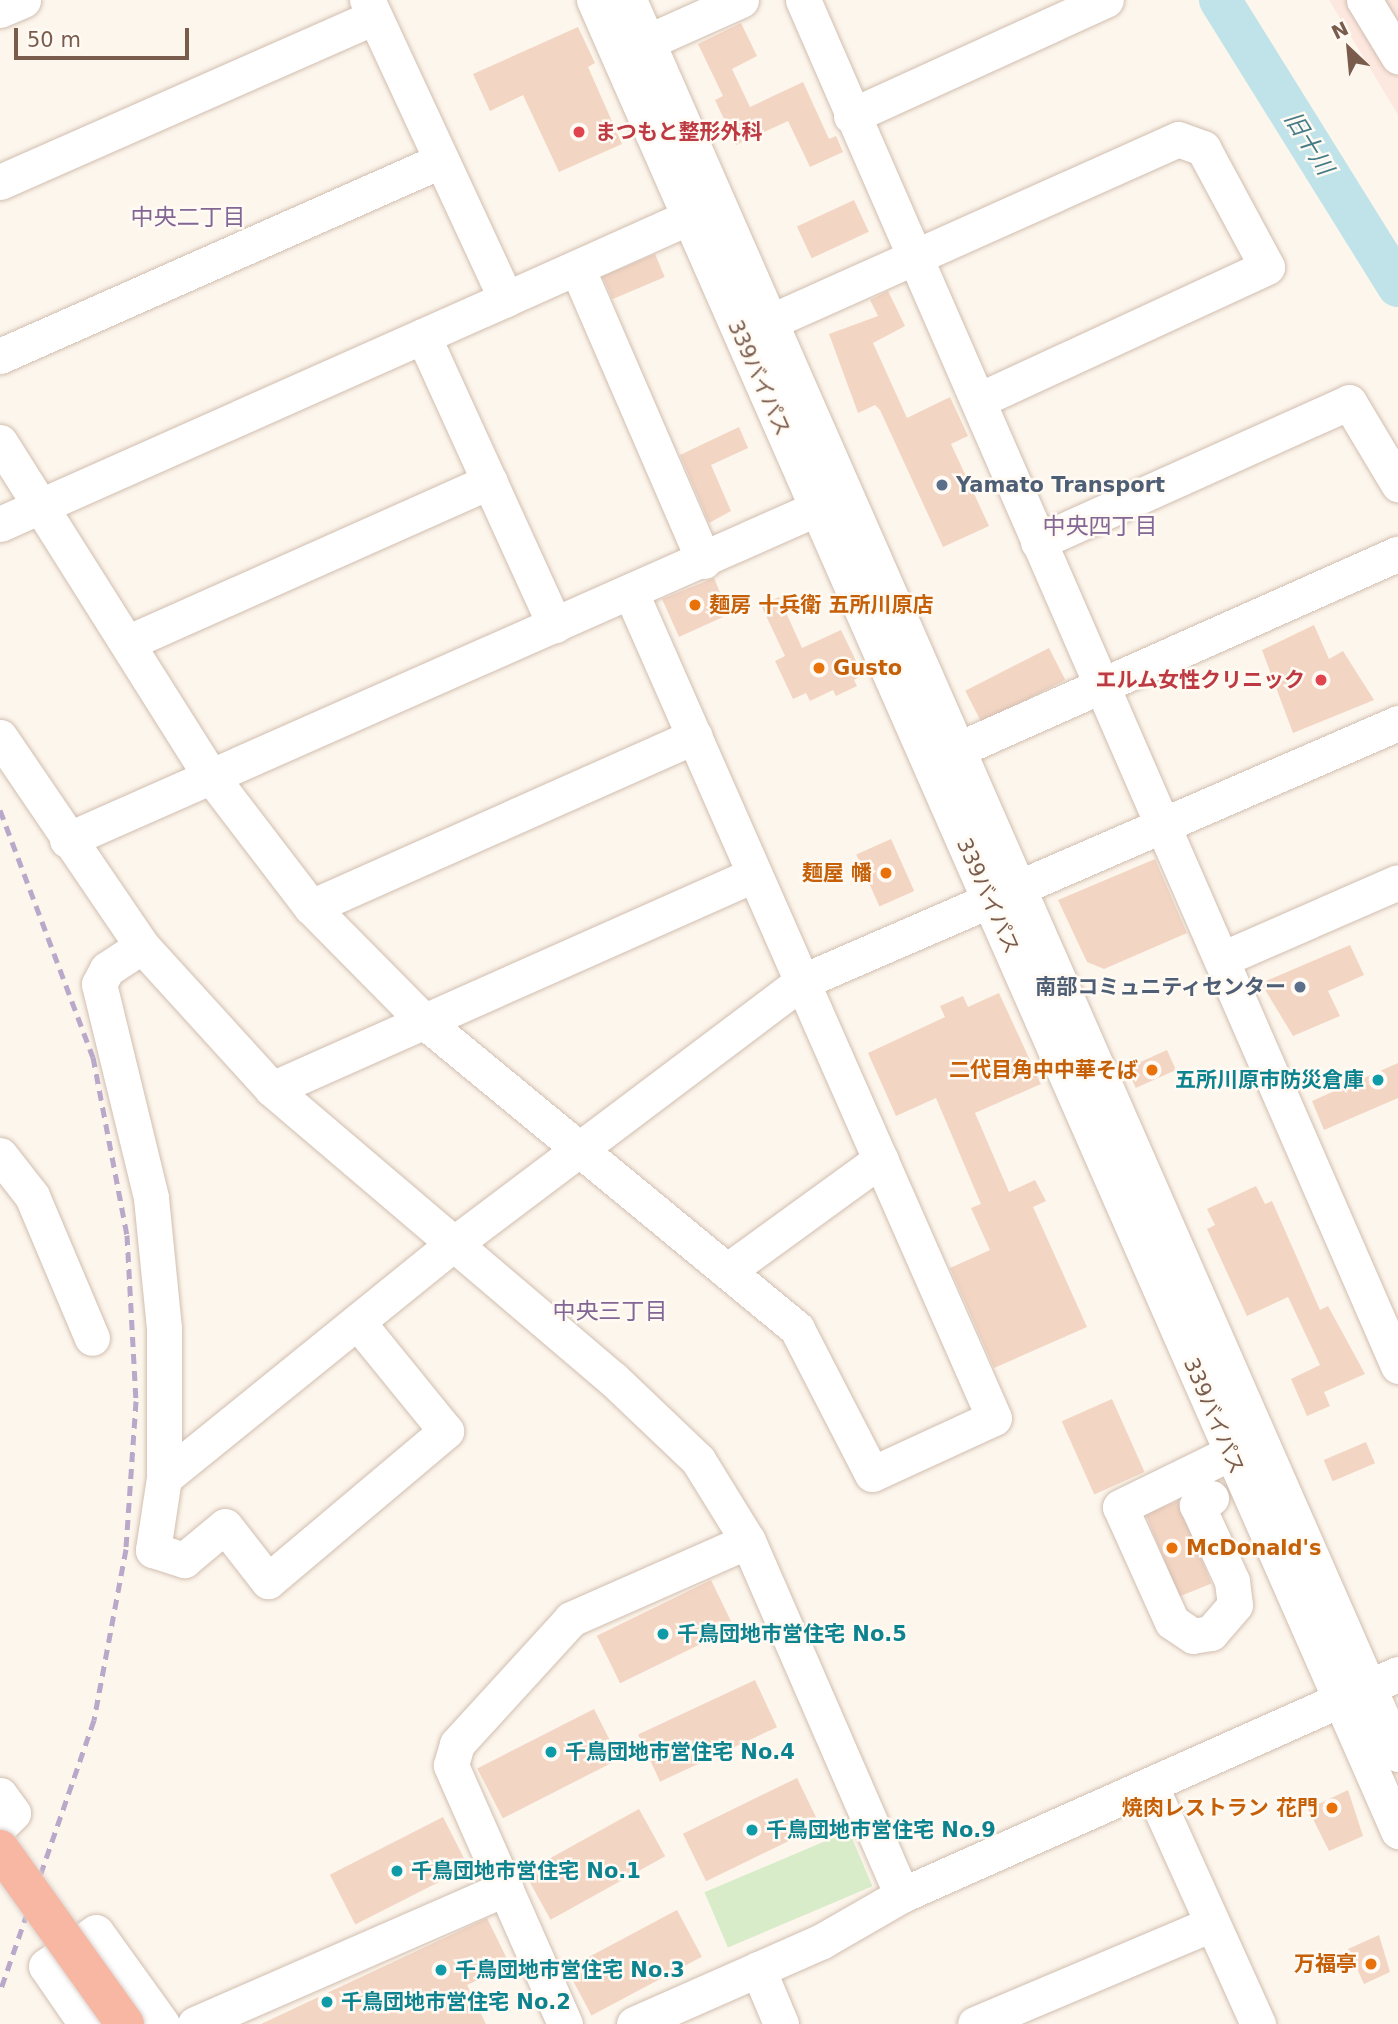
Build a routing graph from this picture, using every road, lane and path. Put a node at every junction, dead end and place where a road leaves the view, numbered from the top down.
1 (23, 0) edge
2 (594, 0) edge
3 (629, 0) edge
4 (741, 0) edge
5 (803, 0) edge
6 (1107, 0) edge
7 (1364, 0) edge
8 (370, 9) edge
9 (0, 10) edge
10 (647, 42) junction
11 (1398, 56) edge
12 (851, 116) junction
13 (441, 160) junction
14 (0, 182) edge
15 (689, 216) junction
16 (915, 257) junction
17 (578, 270) junction
18 (506, 299) junction
19 (755, 328) junction
20 (423, 336) junction
21 (0, 356) edge
22 (979, 400) junction
23 (0, 442) edge
24 (490, 481) junction
25 (1398, 484) edge
26 (830, 502) junction
27 (39, 505) junction
28 (0, 524) edge
29 (1038, 542) junction
30 (1398, 554) edge
31 (704, 561) junction
32 (631, 593) junction
33 (555, 625) junction
34 (129, 642) junction
35 (1100, 684) junction
36 (1398, 723) edge
37 (695, 736) junction
38 (0, 737) edge
39 (958, 749) junction
40 (210, 775) junction
41 (1162, 824) junction
42 (67, 840) junction
43 (753, 875) junction
44 (1398, 882) edge
45 (1005, 894) junction
46 (311, 907) junction
47 (142, 946) junction
48 (1222, 959) junction
49 (801, 982) junction
50 (425, 1022) junction
51 (272, 1089) junction
52 (579, 1153) junction
53 (0, 1156) edge
54 (881, 1159) junction
55 (451, 1246) junction
56 (727, 1271) junction
57 (359, 1324) junction
58 (92, 1338) dead end
59 (1398, 1366) edge
60 (1230, 1453) junction
61 (164, 1478) junction
62 (1211, 1498) dead end
63 (748, 1541) junction
64 (1368, 1689) edge
65 (1398, 1754) edge
66 (1151, 1787) junction
67 (0, 1795) edge
68 (0, 1826) edge
69 (1398, 1831) edge
70 (0, 1849) edge
71 (506, 1888) junction
72 (902, 1895) junction
73 (1212, 1924) junction
74 (758, 1969) junction
75 (86, 2024) edge
76 (125, 2024) edge
77 (162, 2024) edge
78 (195, 2024) edge
79 (565, 2024) edge
80 (634, 2024) edge
81 (781, 2024) edge
82 (975, 2024) edge
83 (1258, 2024) edge

1 - 9 street
2 - 15 street, 339バイパス
3 - 10 street
4 - 10 street
5 - 12 street
6 - 12 street
7 - 11 street
8 - 13 street
8 - 14 street
10 - 19 street
12 - 16 street
13 - 18 street
13 - 21 street
15 - 17 street
15 - 19 street, 339バイパス
16 - 19 street
16 - 22 street
16 - 22 street
17 - 18 street
17 - 31 street
18 - 20 street
19 - 26 street, 339バイパス
20 - 24 street
20 - 27 street
22 - 29 street
23 - 27 street
24 - 33 street
24 - 34 street
25 - 29 street
26 - 31 street
26 - 39 street
26 - 45 street, 339バイパス
27 - 28 street
27 - 34 street
29 - 35 street
30 - 35 street
31 - 32 street
32 - 33 street
32 - 37 street
33 - 40 street
34 - 40 street
35 - 39 street
35 - 41 street
36 - 41 street
37 - 43 street
37 - 46 street
38 - 42 street
39 - 45 street
40 - 42 street
40 - 46 street
41 - 45 street
41 - 48 street
42 - 47 street
43 - 49 street
43 - 50 street
44 - 48 street
45 - 49 street
45 - 60 street, 339バイパス
45 - 64 street
46 - 50 street
47 - 51 street
47 - 61 street
48 - 59 street
49 - 52 street
49 - 54 street
50 - 51 street
50 - 52 street
51 - 55 street
52 - 55 street
52 - 56 street
53 - 58 street
54 - 56 street
54 - 56 street
55 - 57 street
55 - 63 street
57 - 61 street
57 - 61 street
60 - 62 street
60 - 64 street, 339バイパス
63 - 71 street
63 - 72 street
64 - 65 street
64 - 66 street
64 - 69 street, 339バイパス
66 - 72 street
66 - 73 street
67 - 68 street
70 - 76 highway, bridge
71 - 78 street
71 - 79 street
72 - 74 street
73 - 82 street
73 - 83 street
74 - 80 street
74 - 81 street
75 - 77 street

